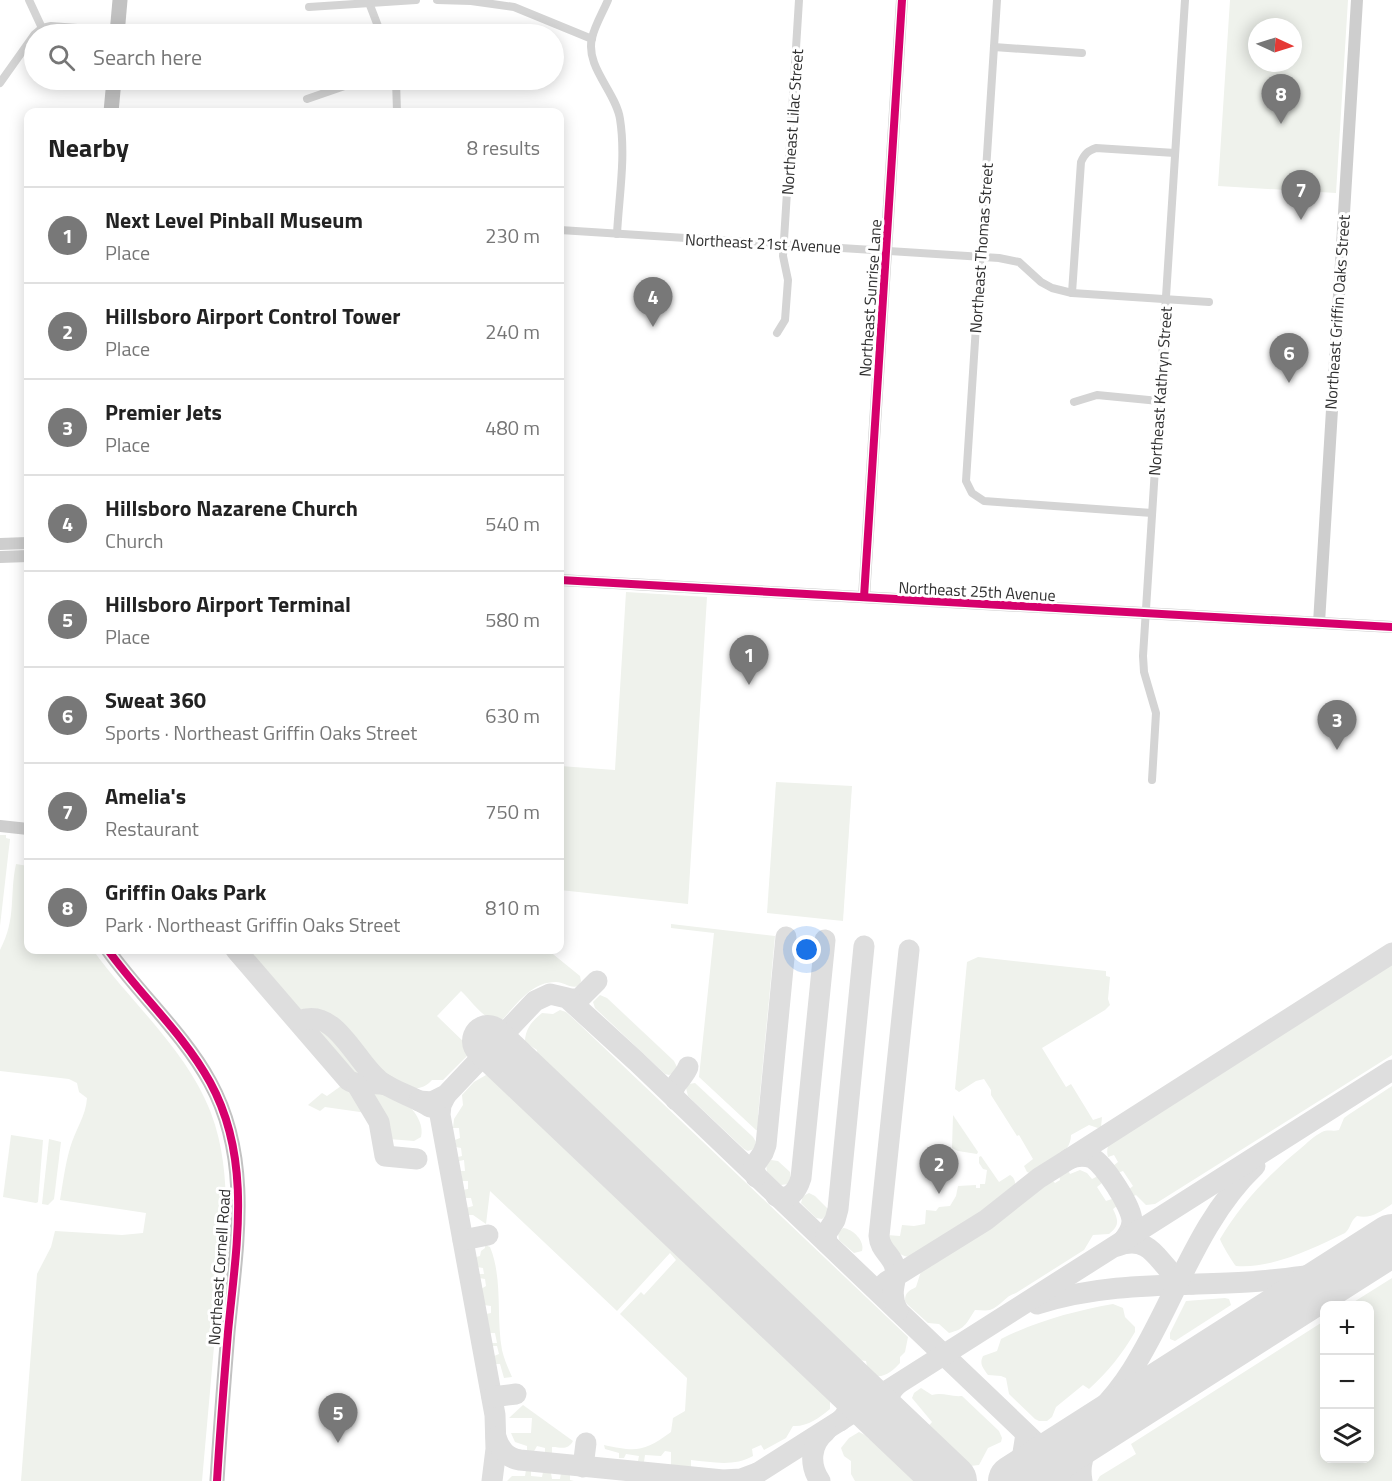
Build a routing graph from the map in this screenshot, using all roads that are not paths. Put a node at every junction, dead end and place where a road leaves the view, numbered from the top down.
1 (29, 0) edge
2 (120, 0) edge
3 (416, 0) edge
4 (437, 0) edge
5 (608, 0) edge
6 (799, 0) edge
7 (902, 0) edge
8 (997, 0) edge
9 (1185, 0) edge
10 (1357, 0) edge
11 (369, 1) edge
12 (309, 7) dead end
13 (40, 24) edge
14 (118, 24) edge
15 (377, 24) edge
16 (555, 24) edge
17 (564, 28) edge
18 (592, 39) junction
19 (994, 47) junction
20 (24, 50) edge
21 (1082, 53) dead end
22 (0, 83) edge
23 (113, 90) edge
24 (333, 90) edge
25 (396, 90) edge
26 (307, 99) dead end
27 (111, 108) edge
28 (397, 108) edge
29 (1175, 153) junction
30 (564, 230) edge
31 (617, 234) junction
32 (784, 243) junction
33 (886, 250) junction
34 (981, 256) junction
35 (1072, 293) junction
36 (1166, 299) junction
37 (1209, 302) dead end
38 (777, 333) dead end
39 (1159, 401) junction
40 (1074, 402) dead end
41 (1152, 513) junction
42 (24, 543) edge
43 (0, 544) edge
44 (24, 556) edge
45 (0, 557) edge
46 (564, 580) edge
47 (864, 597) junction
48 (1145, 615) junction
49 (1318, 624) junction
50 (1392, 627) edge
51 (1152, 780) dead end
52 (0, 826) edge
53 (24, 829) edge
54 (111, 954) edge
55 (217, 1481) edge

1 - 13 street
2 - 14 highway
3 - 11 street
4 - 16 street
5 - 18 street
6 - 32 street, Northeast Lilac Street
7 - 33 street, Northeast Sunrise Lane
8 - 19 street, Northeast Thomas Street
9 - 29 street, Northeast Kathryn Street
10 - 49 street, Northeast Griffin Oaks Street
11 - 12 street
11 - 15 street
17 - 18 street
18 - 31 street
19 - 21 street
19 - 34 street, Northeast Thomas Street
20 - 22 street
23 - 27 highway
24 - 26 street
25 - 28 street
29 - 35 street
29 - 36 street, Northeast Kathryn Street
30 - 31 street, Northeast 21st Avenue
31 - 32 street, Northeast 21st Avenue
32 - 33 street, Northeast 21st Avenue
32 - 38 street, Northeast Lilac Street
33 - 34 street, Northeast 21st Avenue
33 - 47 street, Northeast Sunrise Lane
34 - 35 street, Northeast 21st Avenue
34 - 41 street, Northeast Thomas Street
35 - 36 street, Northeast 21st Avenue
36 - 37 street, Northeast 21st Avenue
36 - 39 street, Northeast Kathryn Street
39 - 40 street
39 - 41 street, Northeast Kathryn Street
41 - 48 street, Northeast Kathryn Street
42 - 43 street
44 - 45 street
46 - 47 street, Northeast 25th Avenue
47 - 48 street, Northeast 25th Avenue
48 - 49 street, Northeast 25th Avenue
48 - 51 street, Northeast Kathryn Street
49 - 50 street, Northeast 25th Avenue
52 - 53 street
54 - 55 highway, Northeast Cornell Road

